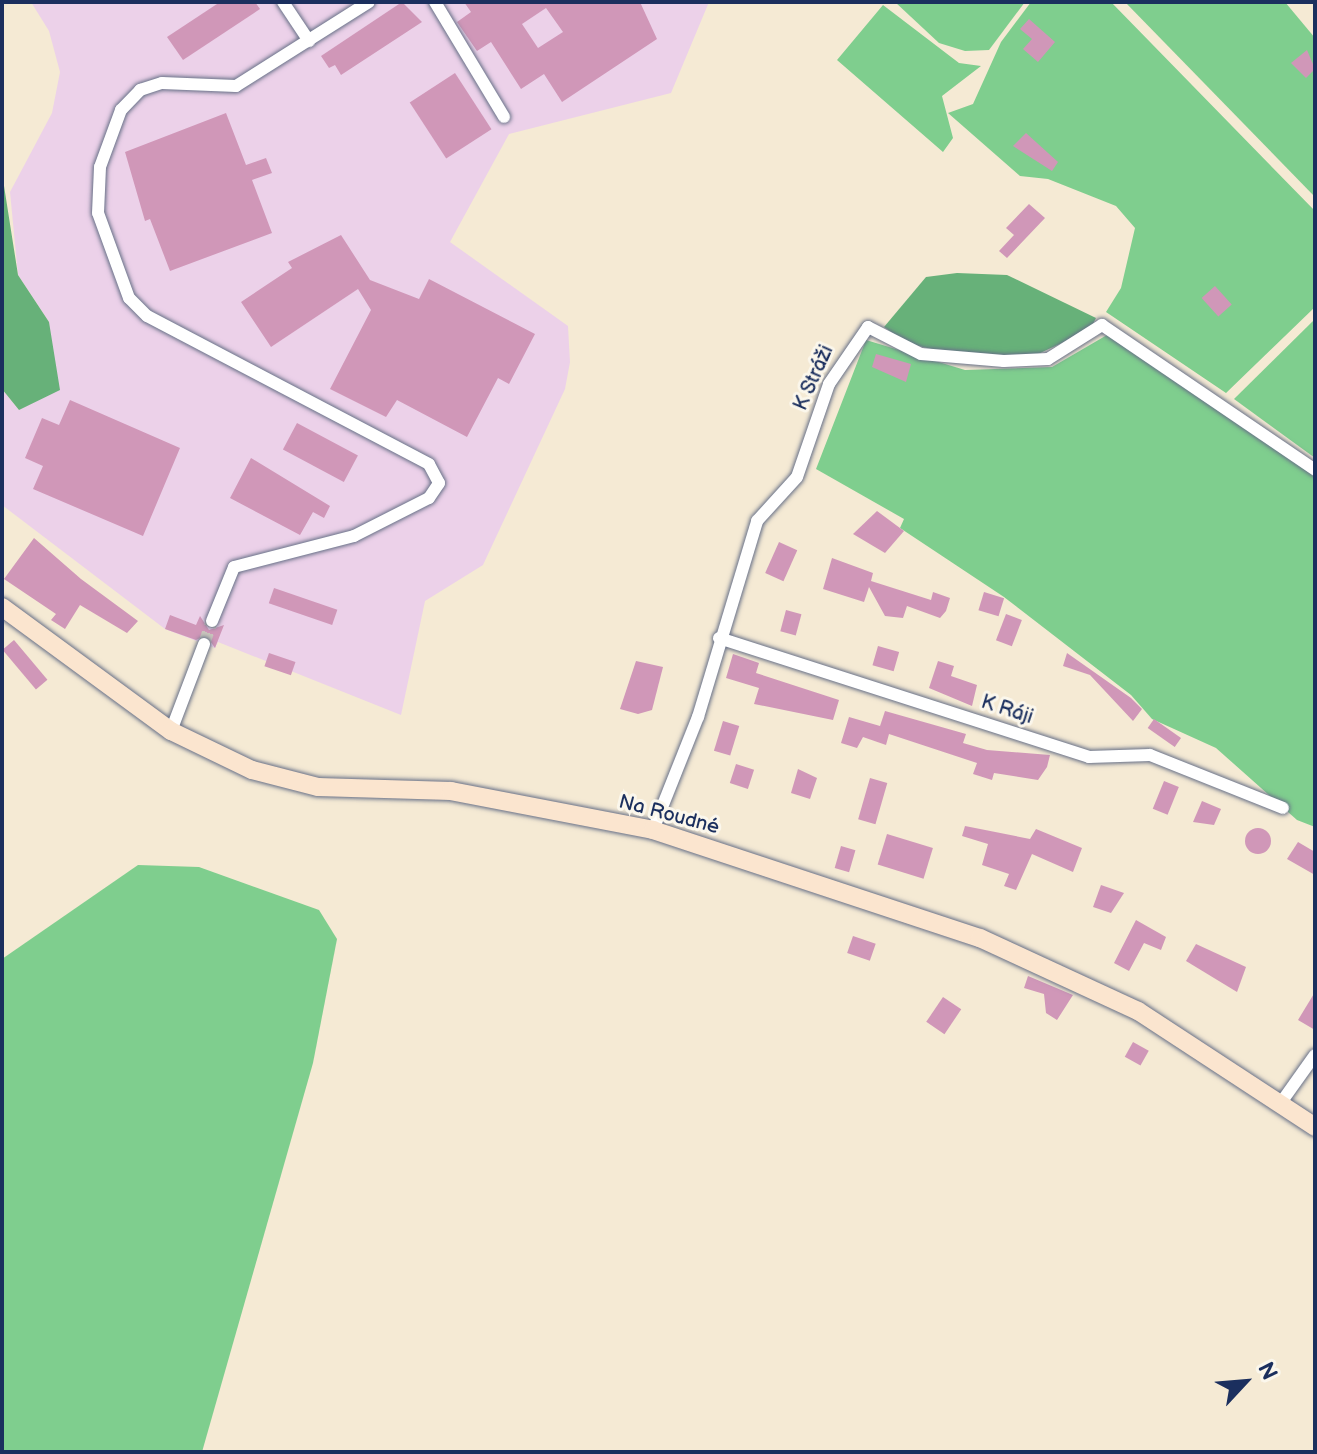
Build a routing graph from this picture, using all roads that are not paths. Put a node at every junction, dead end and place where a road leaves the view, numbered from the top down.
1 (283, 2) edge
2 (369, 2) edge
3 (435, 2) edge
4 (309, 41) junction
5 (504, 117) dead end
6 (1315, 470) edge
7 (2, 607) edge
8 (212, 621) tunnel mouth
9 (719, 638) junction
10 (204, 644) tunnel mouth
11 (171, 731) junction
12 (1283, 808) dead end
13 (653, 830) junction
14 (1315, 1055) edge
15 (1280, 1104) junction
16 (1315, 1127) edge

1 - 4 street
2 - 4 street
3 - 5 street
4 - 8 street
6 - 9 street, K Stráži
7 - 11 street, Na Roudné
9 - 12 street, K Ráji
9 - 13 street, K Stráži
10 - 11 street
11 - 13 street, Na Roudné
13 - 15 street, Na Roudné
14 - 15 street
15 - 16 street, Na Roudné

